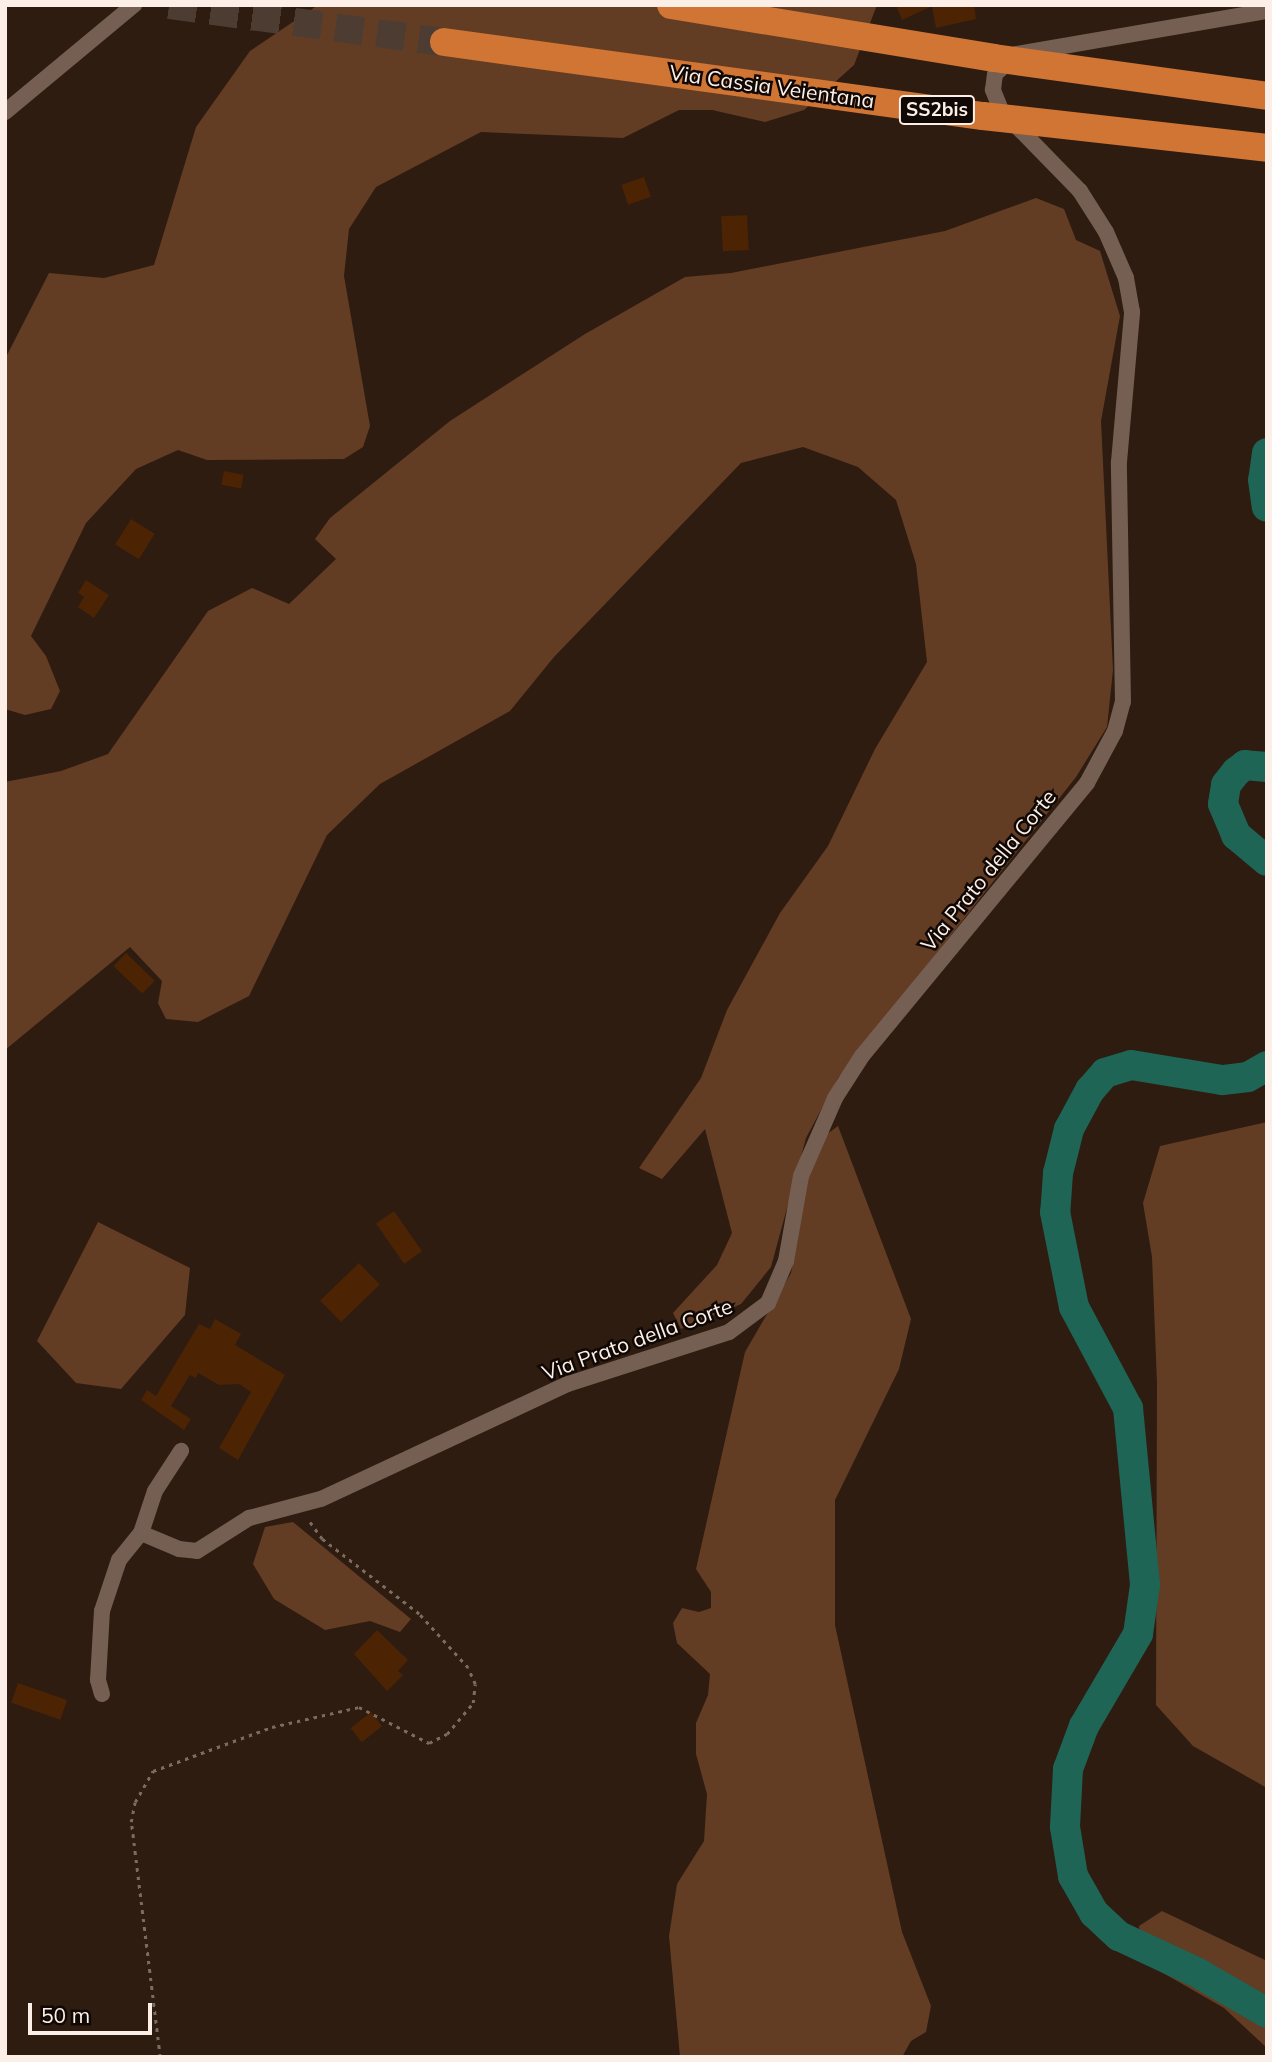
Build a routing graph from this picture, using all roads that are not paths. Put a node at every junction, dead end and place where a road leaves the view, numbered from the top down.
1 (134, 5) edge
2 (671, 5) edge
3 (1267, 11) edge
4 (444, 42) tunnel mouth
5 (1267, 96) edge
6 (5, 112) edge
7 (1267, 148) edge
8 (181, 1451) dead end
9 (141, 1533) junction
10 (102, 1693) dead end

1 - 6 street
2 - 5 highway
3 - 9 street, Via Prato della Corte
4 - 7 highway, Via Cassia Veientana / SS2bis
8 - 9 street
9 - 10 street

